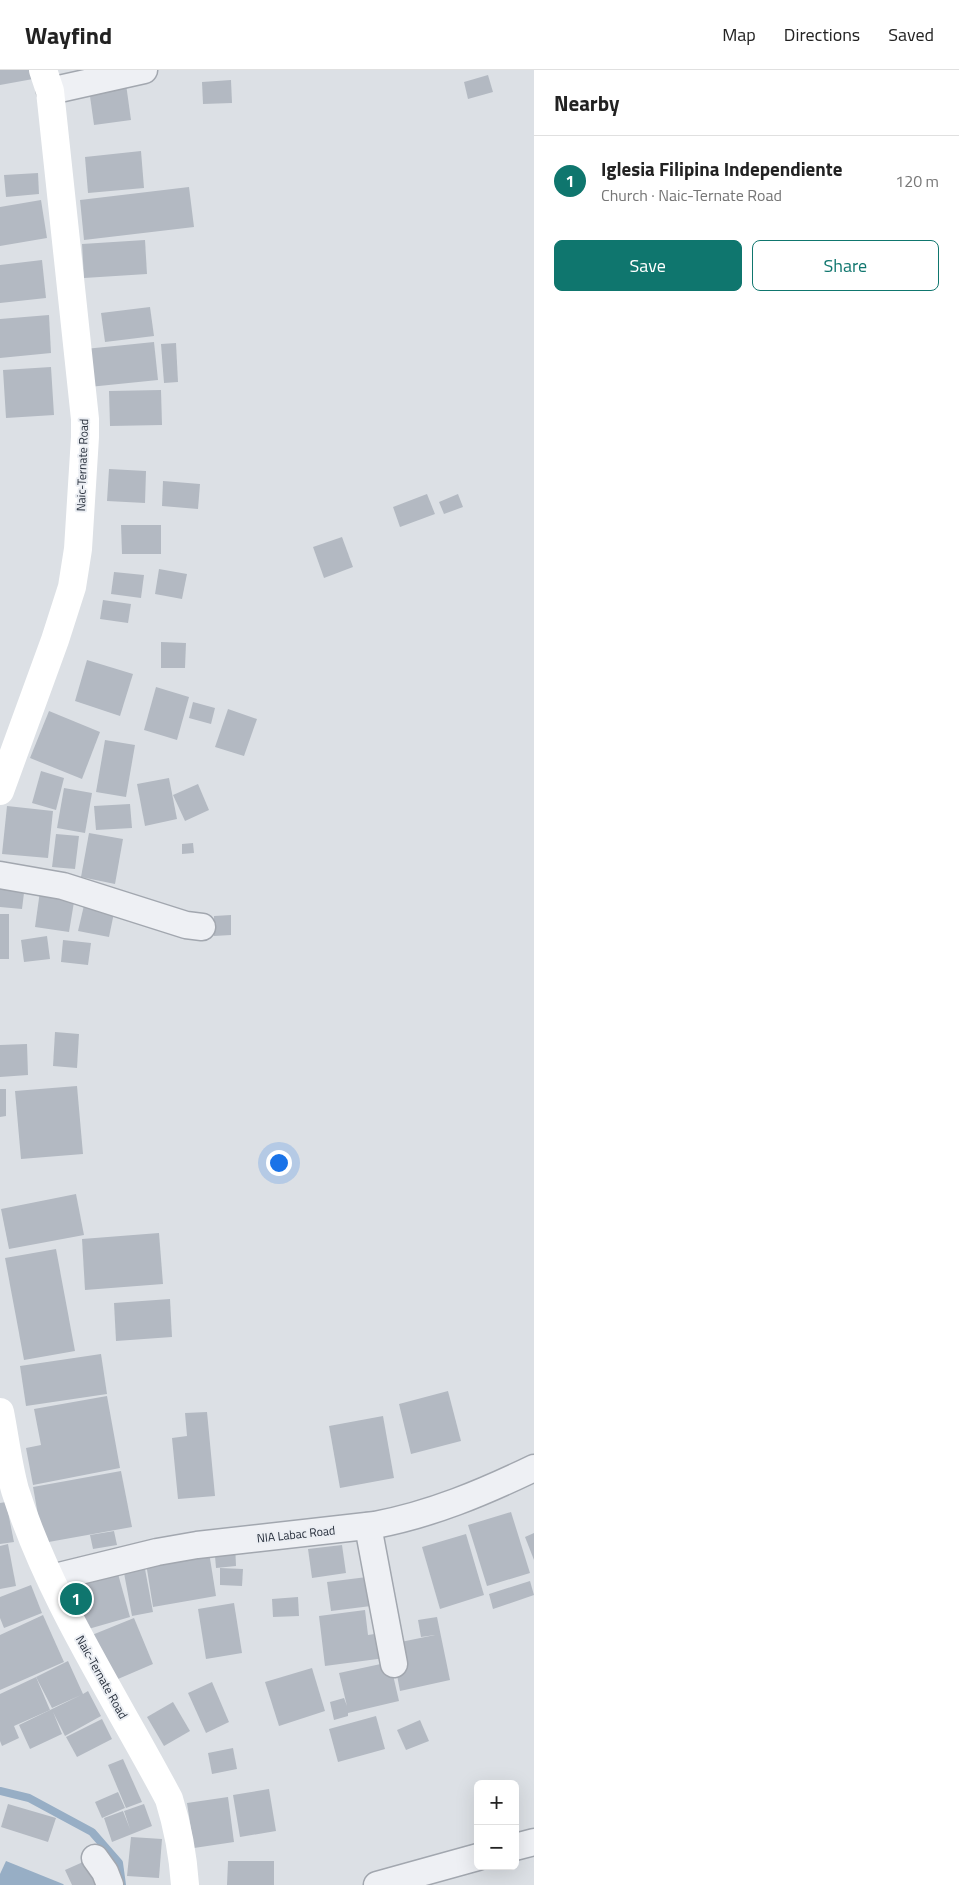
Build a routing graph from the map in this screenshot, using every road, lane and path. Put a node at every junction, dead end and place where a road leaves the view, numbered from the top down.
1 (144, 70) edge
2 (47, 80) edge
3 (0, 788) edge
4 (0, 875) edge
5 (202, 927) dead end
6 (0, 1412) edge
7 (534, 1468) edge
8 (7, 1489) edge
9 (368, 1526) junction
10 (51, 1578) junction
11 (394, 1664) dead end
12 (534, 1842) edge
13 (519, 1846) edge
14 (95, 1858) dead end
15 (474, 1858) edge
16 (110, 1885) edge
17 (185, 1885) edge
18 (377, 1885) edge

1 - 2 street
2 - 3 main road, Naic-Ternate Road
4 - 5 street
6 - 8 main road, Naic-Ternate Road
7 - 9 street, NIA Labac Road
8 - 10 main road, Naic-Ternate Road
9 - 10 street, NIA Labac Road
9 - 11 street
10 - 17 main road, Naic-Ternate Road
12 - 13 street
14 - 16 street
15 - 18 street

